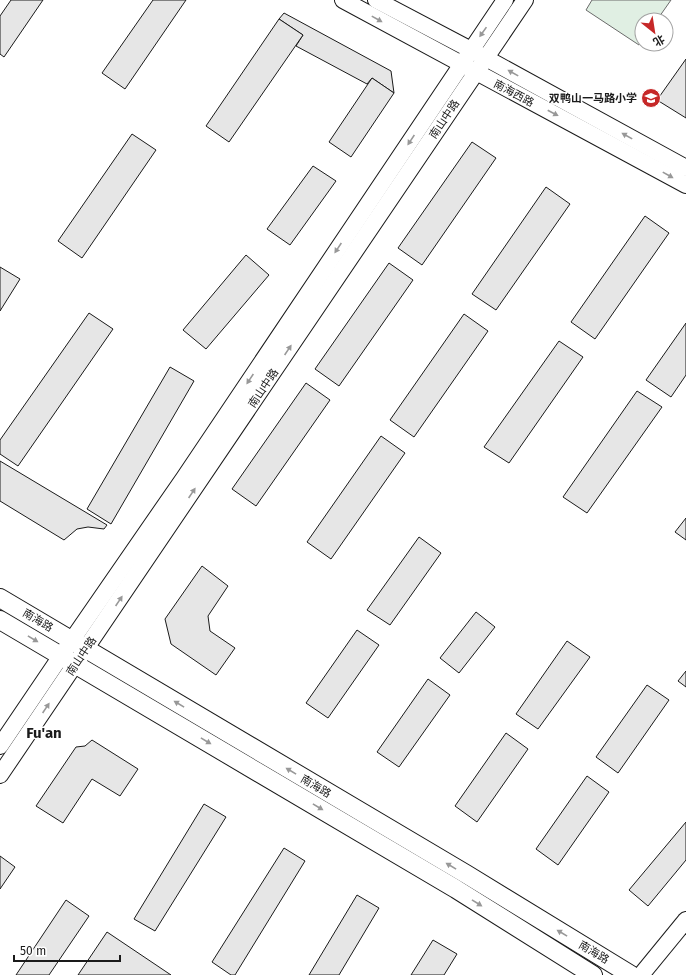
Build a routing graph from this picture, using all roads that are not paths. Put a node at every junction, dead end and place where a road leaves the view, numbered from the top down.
1 (343, 0) edge
2 (376, 0) edge
3 (506, 0) edge
4 (525, 0) edge
5 (471, 50) junction
6 (485, 58) junction
7 (461, 65) junction
8 (476, 72) junction
9 (686, 168) edge
10 (686, 185) edge
11 (0, 598) edge
12 (0, 620) edge
13 (79, 645) junction
14 (68, 660) junction
15 (0, 746) edge
16 (0, 775) edge
17 (686, 920) edge
18 (593, 975) edge
19 (632, 975) edge
20 (641, 975) edge

1 -> 7 street, 南海西路
2 - 5 street, 南海西路
3 -> 5 street, 南山中路
4 - 6 street, 南山中路
5 - 6 street, 南海西路
5 - 7 street, 南山中路
6 - 8 street, 南山中路
9 -> 6 street, 南海西路
7 - 8 street, 南海西路
7 -> 13 street, 南山中路
8 -> 10 street, 南海西路
13 -> 8 street, 南山中路
11 - 13 main road, 南海路
12 -> 14 main road, 南海路
13 - 14 street, 南山中路
19 -> 13 main road, 南海路
14 - 15 street, 南山中路
16 -> 14 street, 南山中路
14 -> 18 main road, 南海路
17 - 20 street

